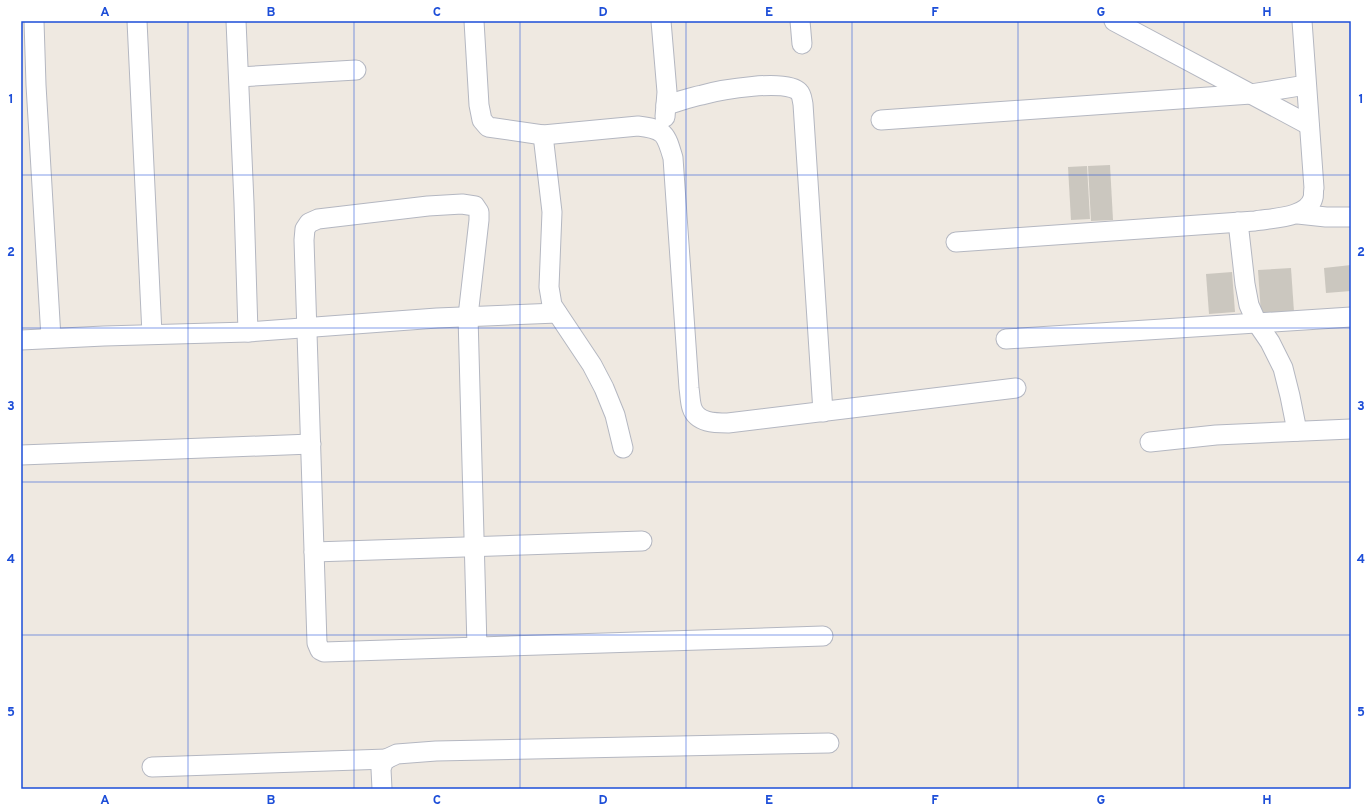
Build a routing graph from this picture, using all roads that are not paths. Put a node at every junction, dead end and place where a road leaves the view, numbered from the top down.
1 (34, 21) edge
2 (137, 21) edge
3 (236, 21) edge
4 (474, 21) edge
5 (661, 21) edge
6 (800, 21) edge
7 (1114, 21) edge
8 (1302, 21) edge
9 (802, 44) dead end
10 (356, 70) dead end
11 (239, 77) junction
12 (1306, 84) junction
13 (1251, 94) junction
14 (666, 105) junction
15 (880, 120) dead end
16 (1309, 125) junction
17 (661, 132) junction
18 (543, 135) junction
19 (1298, 214) junction
20 (1351, 217) edge
21 (1238, 222) junction
22 (956, 242) dead end
23 (557, 313) junction
24 (468, 316) junction
25 (1351, 317) edge
26 (1257, 323) junction
27 (306, 328) junction
28 (248, 332) junction
29 (152, 334) junction
30 (51, 338) junction
31 (1006, 339) dead end
32 (21, 340) edge
33 (1016, 388) dead end
34 (823, 412) junction
35 (1351, 429) edge
36 (1297, 431) junction
37 (1150, 442) dead end
38 (311, 444) junction
39 (624, 448) dead end
40 (21, 455) edge
41 (642, 541) dead end
42 (474, 546) junction
43 (314, 552) junction
44 (823, 636) dead end
45 (477, 646) junction
46 (830, 743) dead end
47 (386, 759) junction
48 (152, 767) dead end
49 (382, 789) edge

1 - 30 street
2 - 29 street
3 - 11 street
4 - 18 street
5 - 14 street
6 - 9 street
7 - 13 street
8 - 12 street
10 - 11 street
11 - 28 street
12 - 13 street
12 - 16 street
13 - 15 street
13 - 16 street
14 - 17 street
14 - 34 street
16 - 19 street
17 - 18 street
17 - 34 street
18 - 23 street
19 - 20 street
19 - 21 street
21 - 22 street
21 - 26 street
23 - 24 street
23 - 39 street
24 - 27 street
24 - 27 street
24 - 42 street
25 - 26 street
26 - 31 street
26 - 36 street
27 - 28 street
27 - 38 street
28 - 29 street
29 - 30 street
30 - 32 street
33 - 34 street
35 - 36 street
36 - 37 street
38 - 40 street
38 - 43 street
41 - 42 street
42 - 43 street
42 - 45 street
43 - 45 street
44 - 45 street
46 - 47 street
47 - 48 street
47 - 49 street

